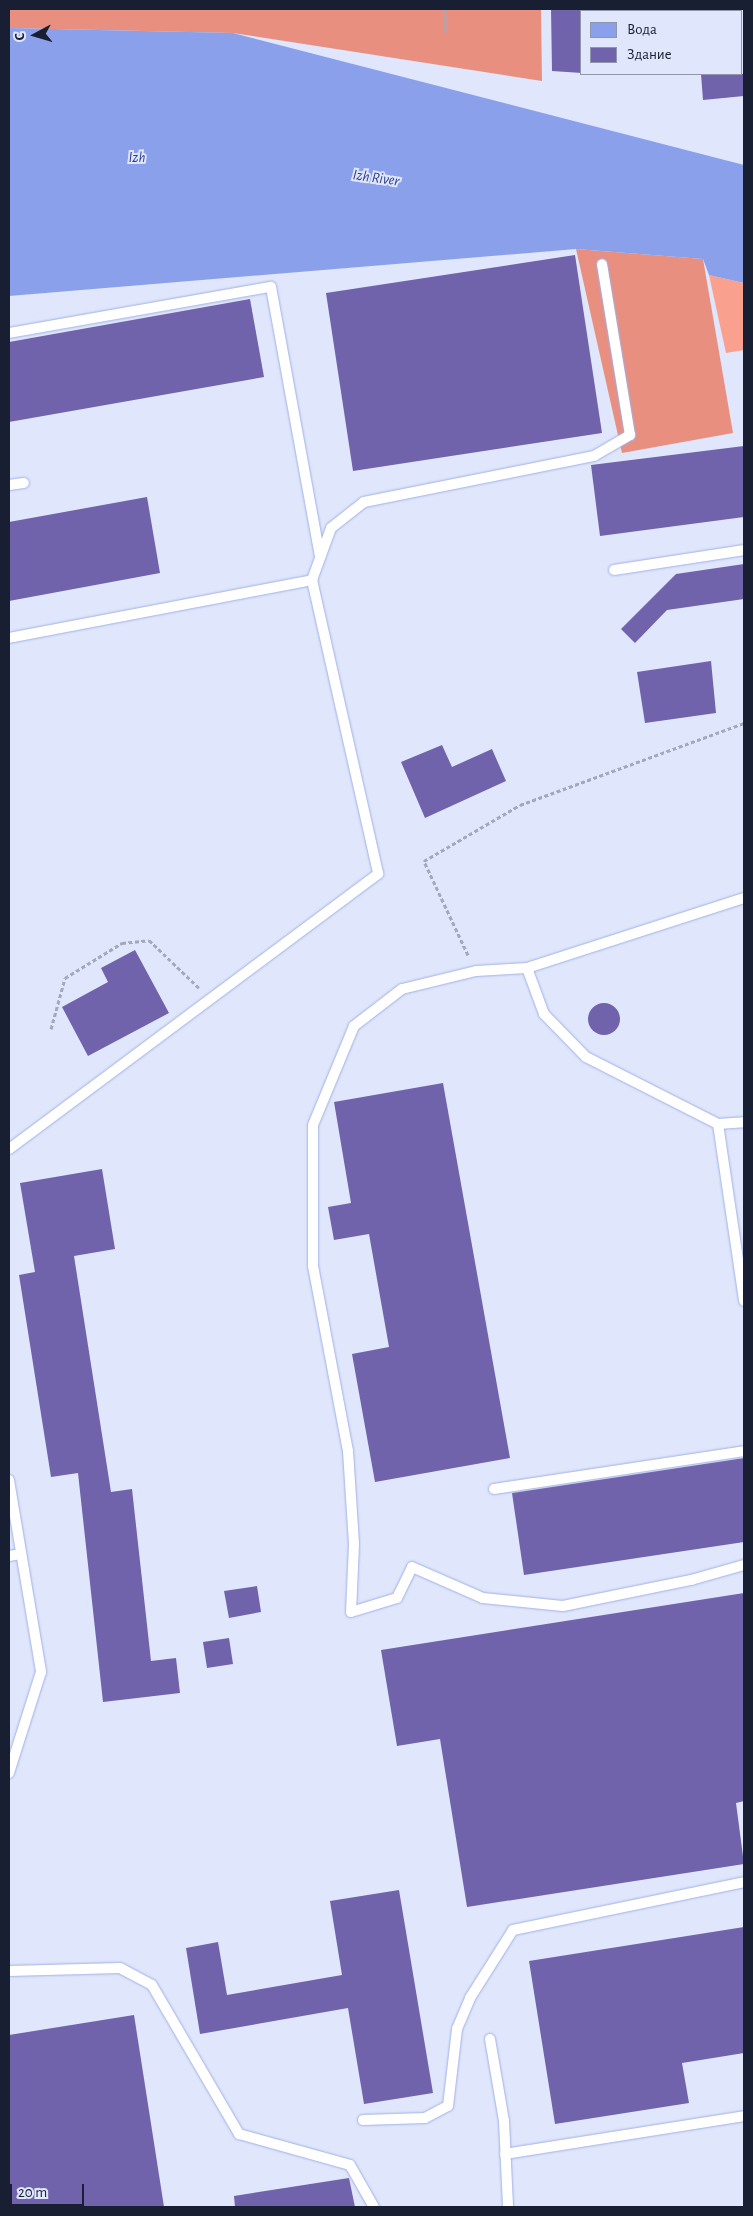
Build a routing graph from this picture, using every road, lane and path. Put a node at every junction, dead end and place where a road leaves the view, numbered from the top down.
1 (445, 9) edge
2 (445, 32) dead end
3 (602, 264) dead end
4 (9, 333) edge
5 (24, 483) dead end
6 (9, 485) edge
7 (744, 550) edge
8 (320, 558) junction
9 (614, 570) dead end
10 (312, 580) junction
11 (9, 638) edge
12 (744, 723) edge
13 (744, 898) edge
14 (527, 968) junction
15 (476, 971) junction
16 (209, 999) junction
17 (51, 1029) dead end
18 (744, 1122) edge
19 (718, 1124) junction
20 (9, 1149) edge
21 (744, 1301) edge
22 (744, 1451) edge
23 (9, 1480) edge
24 (494, 1489) dead end
25 (21, 1554) junction
26 (9, 1556) edge
27 (744, 1565) edge
28 (9, 1773) edge
29 (744, 1882) edge
30 (9, 1971) edge
31 (490, 2039) dead end
32 (744, 2116) edge
33 (363, 2120) dead end
34 (505, 2154) junction
35 (374, 2207) edge
36 (508, 2207) edge

1 - 2 path
3 - 8 lane
4 - 8 lane
5 - 6 lane
7 - 9 lane
8 - 10 lane
10 - 11 lane
10 - 16 lane
12 - 15 path
13 - 14 lane
14 - 15 lane
14 - 19 lane
15 - 27 lane
16 - 17 path
16 - 20 lane
18 - 19 lane
19 - 21 lane
22 - 24 lane
23 - 25 lane
25 - 26 lane
25 - 28 lane
29 - 33 lane
30 - 35 lane
31 - 34 lane
32 - 34 lane
34 - 36 lane

